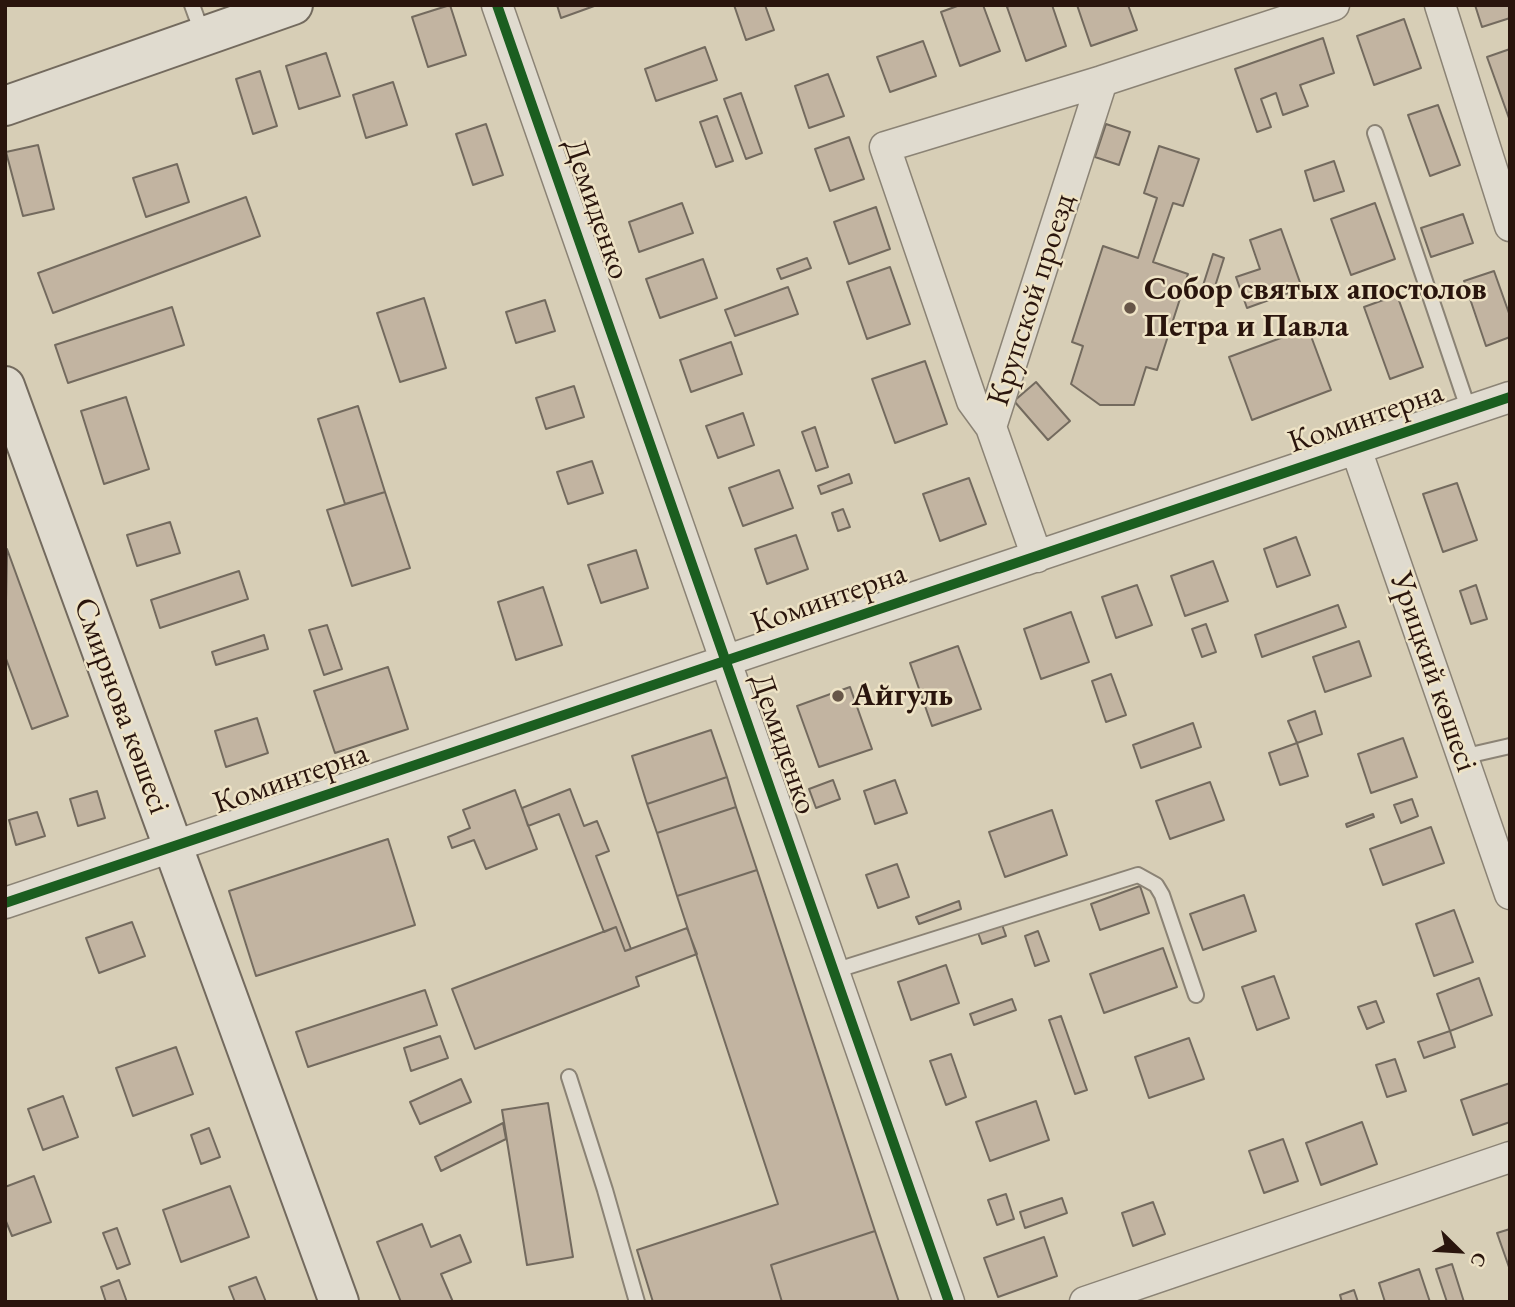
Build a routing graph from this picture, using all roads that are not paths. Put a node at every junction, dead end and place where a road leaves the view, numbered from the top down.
1 (293, 5) edge
2 (497, 5) edge
3 (1334, 5) edge
4 (1440, 5) edge
5 (197, 21) edge
6 (1102, 81) junction
7 (5, 106) edge
8 (1375, 133) dead end
9 (1510, 226) edge
10 (5, 386) edge
11 (1510, 397) edge
12 (1469, 411) junction
13 (992, 427) junction
14 (1356, 449) junction
15 (1037, 556) junction
16 (726, 661) junction
17 (1510, 746) edge
18 (1462, 757) junction
19 (172, 846) junction
20 (1510, 894) edge
21 (5, 903) edge
22 (834, 971) junction
23 (1196, 995) dead end
24 (569, 1077) dead end
25 (1510, 1157) edge
26 (339, 1302) edge
27 (637, 1302) edge
28 (949, 1302) edge
29 (1085, 1302) edge

1 - 5 street
2 - 16 street, Демиденко
3 - 6 street
4 - 9 street
5 - 7 street
6 - 13 street, Крупской проезд
6 - 13 street
8 - 12 lane
10 - 19 street, Смирнова көшесі
11 - 12 street, Коминтерна
12 - 14 street, Коминтерна
13 - 15 street, Крупской проезд
14 - 15 street, Коминтерна
14 - 18 street, Урицкий көшесі
15 - 16 street, Коминтерна
16 - 19 street, Коминтерна
16 - 22 street, Демиденко
17 - 18 lane
18 - 20 street, Урицкий көшесі
19 - 21 street, Коминтерна
19 - 26 street, Смирнова көшесі
22 - 23 lane
22 - 28 street, Демиденко
24 - 27 lane
25 - 29 street

